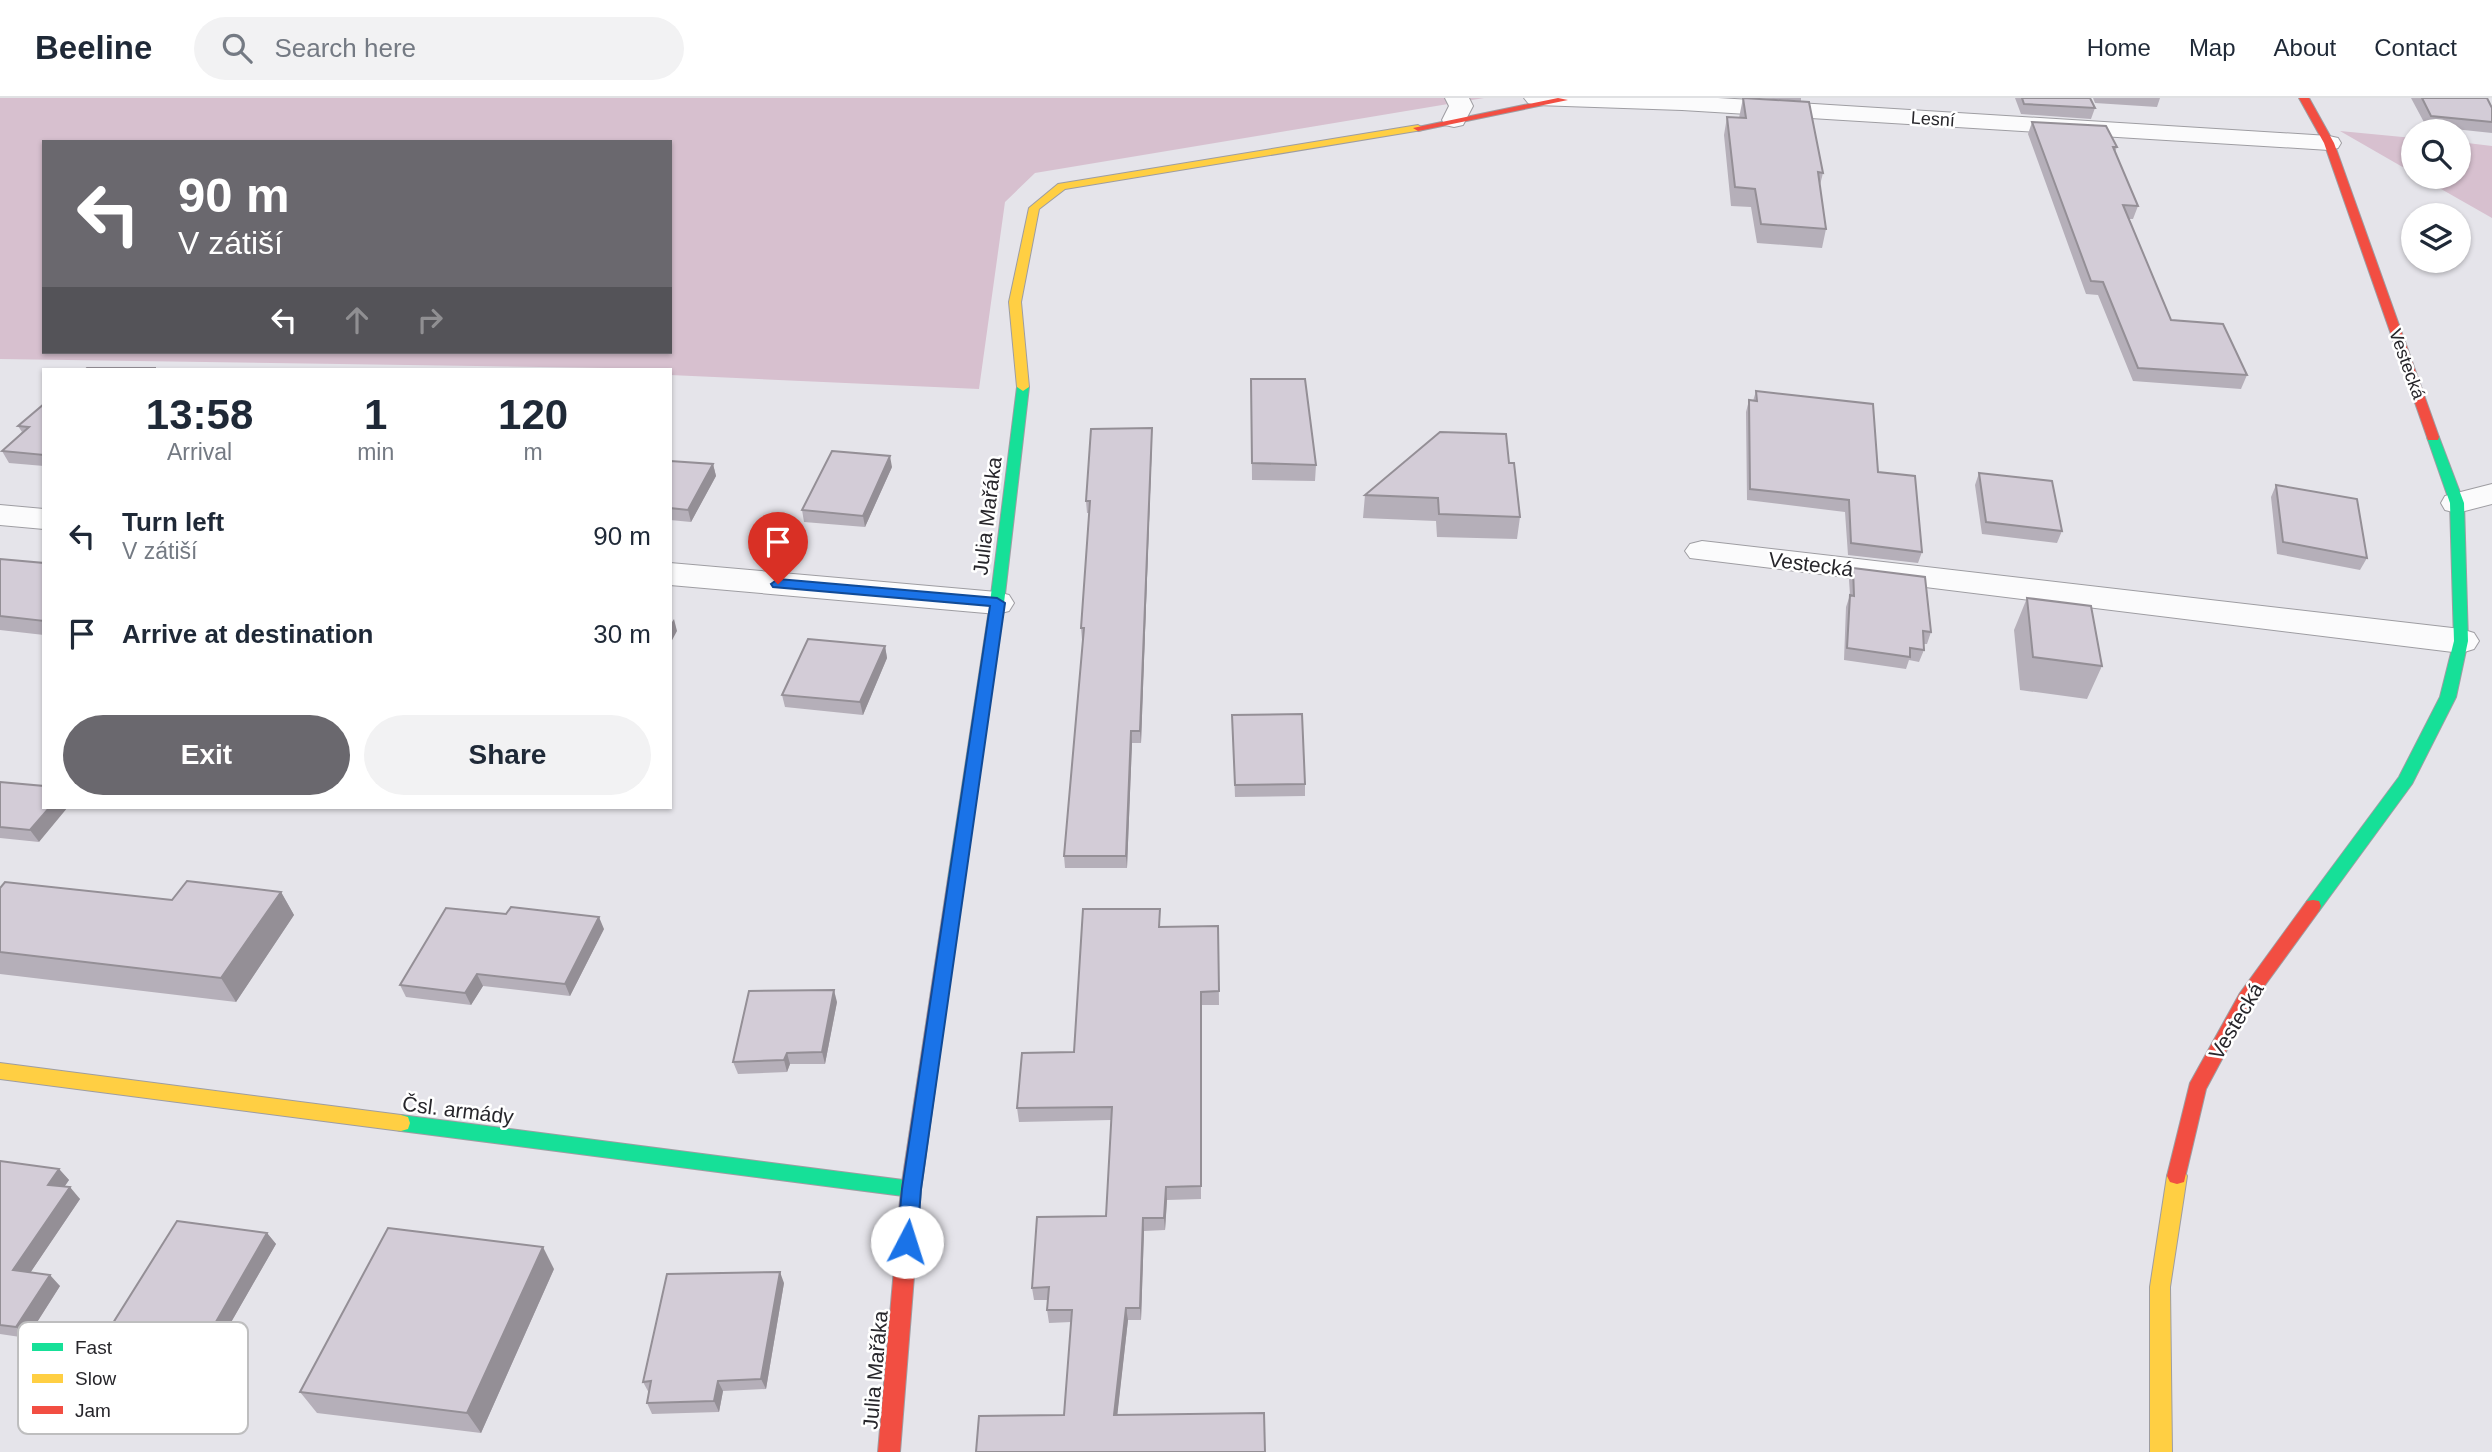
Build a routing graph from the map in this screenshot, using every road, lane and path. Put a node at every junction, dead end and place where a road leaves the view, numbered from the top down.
1 (1536, 98) edge
2 (2304, 98) edge
3 (1563, 100) junction
4 (1682, 101) edge
5 (1455, 109) edge
6 (2329, 143) junction
7 (2492, 494) edge
8 (2456, 503) junction
9 (0, 515) edge
10 (42, 519) edge
11 (1702, 551) dead end
12 (672, 574) edge
13 (997, 603) junction
14 (2461, 641) junction
15 (0, 1071) edge
16 (911, 1189) junction
17 (889, 1452) edge
18 (2161, 1452) edge

1 - 3 street, Lesní
2 - 6 street, Vestecká
3 - 4 street, Lesní
3 - 5 street, Julia Mařáka
4 - 6 street, Lesní
5 - 13 street, Julia Mařáka
6 - 8 street, Vestecká
7 - 8 street
8 - 14 street, Vestecká
9 - 10 street
11 - 14 street, Vestecká
12 - 13 street
13 - 16 street, Julia Mařáka
14 - 18 street, Vestecká
15 - 16 street, Čsl. armády
16 - 17 street, Julia Mařáka

